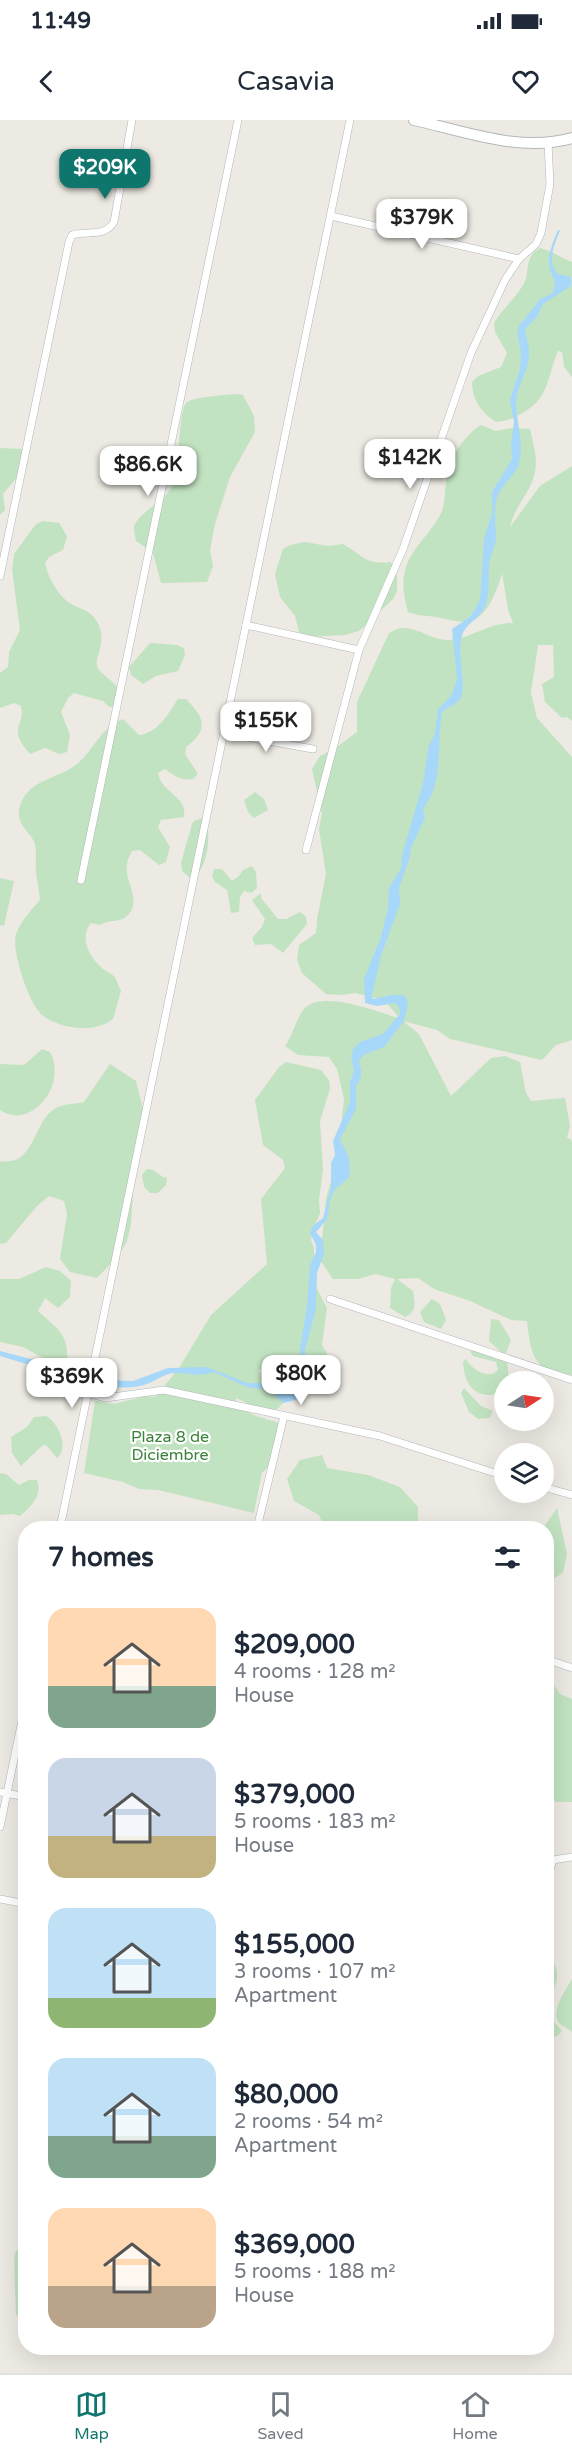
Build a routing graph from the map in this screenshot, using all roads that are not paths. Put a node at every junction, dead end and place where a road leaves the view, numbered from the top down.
1 (132, 120) edge
2 (238, 120) edge
3 (350, 120) edge
4 (414, 120) edge
5 (572, 138) edge
6 (548, 143) junction
7 (330, 216) junction
8 (519, 259) junction
9 (0, 576) edge
10 (246, 625) junction
11 (359, 650) junction
12 (224, 732) junction
13 (313, 749) dead end
14 (306, 850) dead end
15 (81, 880) dead end
16 (330, 1299) dead end
17 (572, 1380) edge
18 (87, 1393) junction
19 (284, 1416) junction
20 (494, 1473) edge
21 (554, 1490) edge
22 (572, 1495) edge
23 (61, 1521) edge
24 (258, 1521) edge
25 (554, 1662) edge
26 (572, 1668) edge
27 (18, 1733) edge
28 (3, 1793) edge
29 (18, 1796) edge
30 (0, 1827) edge
31 (572, 1857) edge
32 (554, 1859) edge
33 (0, 1899) edge
34 (18, 1902) edge

1 - 9 street
2 - 15 street
3 - 7 street
4 - 6 main road
5 - 6 main road
6 - 8 street
7 - 8 street
7 - 10 street
8 - 11 street
10 - 11 street
10 - 12 street
11 - 14 street
12 - 13 street
12 - 18 street
16 - 17 street
18 - 19 street
18 - 23 street
19 - 20 street
19 - 24 street
21 - 22 street
25 - 26 street
27 - 28 street
28 - 29 street
28 - 30 street
31 - 32 street
33 - 34 street

